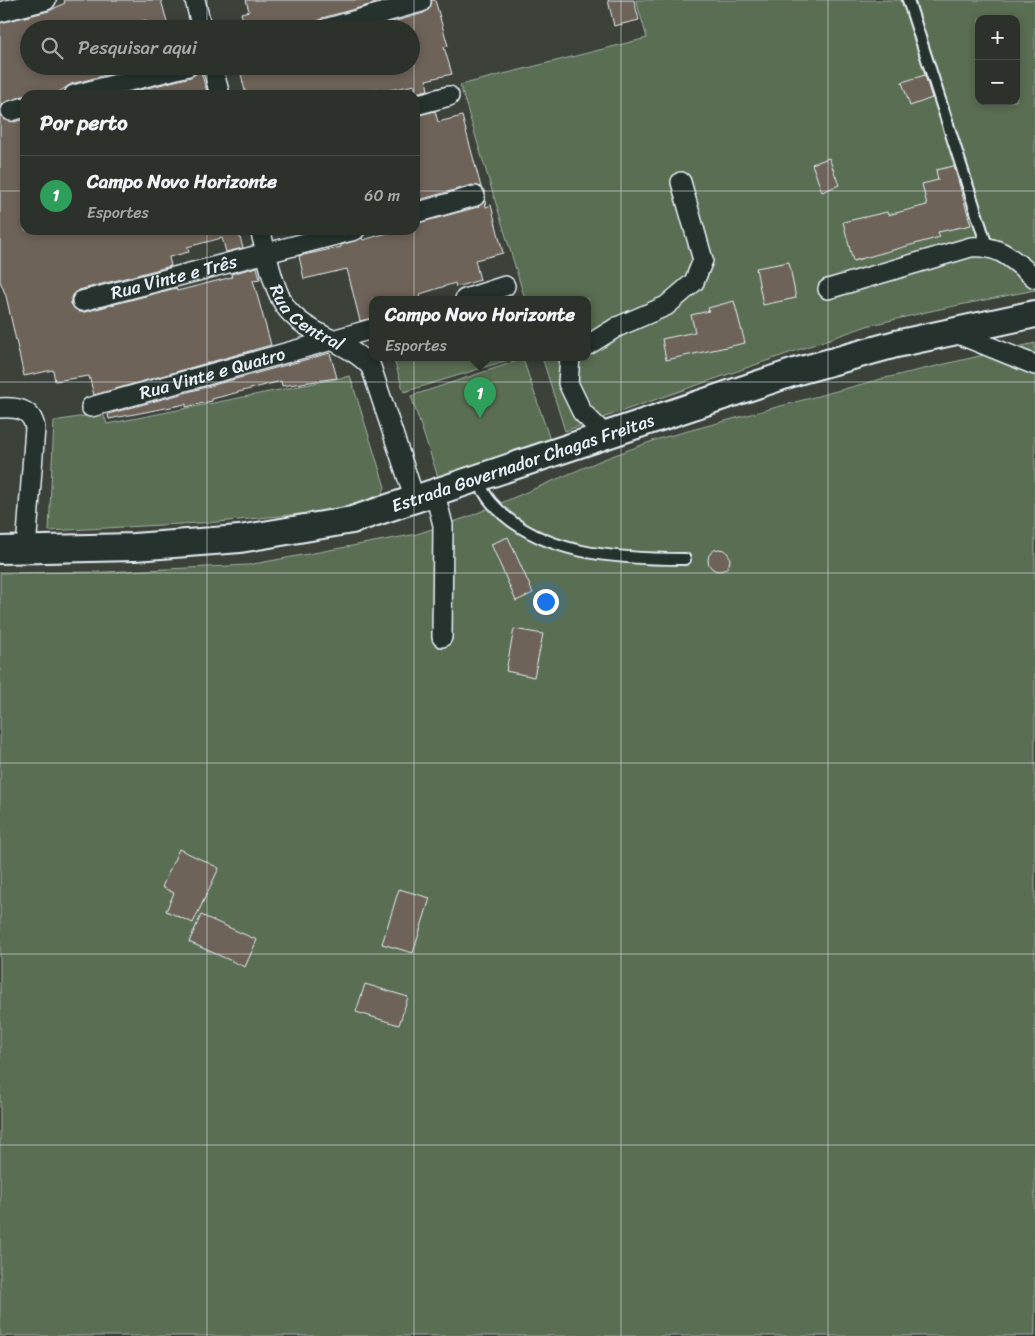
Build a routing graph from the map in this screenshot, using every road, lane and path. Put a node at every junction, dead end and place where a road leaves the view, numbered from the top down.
1 (46, 0) edge
2 (195, 0) edge
3 (908, 0) edge
4 (421, 2) dead end
5 (0, 12) edge
6 (200, 20) edge
7 (357, 20) edge
8 (153, 75) edge
9 (214, 75) edge
10 (94, 90) edge
11 (219, 90) edge
12 (449, 96) dead end
13 (420, 104) edge
14 (681, 182) dead end
15 (475, 196) dead end
16 (420, 212) edge
17 (261, 235) edge
18 (337, 235) edge
19 (987, 246) junction
20 (267, 254) junction
21 (1035, 278) edge
22 (505, 286) dead end
23 (828, 290) dead end
24 (474, 296) edge
25 (82, 301) dead end
26 (1035, 314) edge
27 (369, 330) edge
28 (953, 332) junction
29 (334, 342) junction
30 (591, 343) edge
31 (570, 361) edge
32 (1035, 365) edge
33 (0, 406) edge
34 (91, 407) dead end
35 (605, 435) junction
36 (476, 478) junction
37 (425, 497) junction
38 (0, 550) edge
39 (26, 550) junction
40 (685, 559) dead end
41 (442, 637) dead end

1 - 5 street
2 - 6 street
3 - 19 lane
4 - 7 street
8 - 10 street
9 - 11 street
12 - 13 street
14 - 30 street
15 - 16 street
17 - 20 street, Rua Central
18 - 20 street, Rua Vinte e Três
19 - 21 street
19 - 23 street
20 - 25 street, Rua Vinte e Três
20 - 29 street, Rua Central
22 - 24 street
26 - 28 main road, Estrada Governador Chagas Freitas
27 - 29 street, Rua Vinte e Quatro
28 - 32 street
28 - 35 main road, Estrada Governador Chagas Freitas
29 - 34 street, Rua Vinte e Quatro
29 - 37 street, Rua Central
31 - 35 street
33 - 39 street
35 - 36 main road, Estrada Governador Chagas Freitas
36 - 37 main road, Estrada Governador Chagas Freitas
36 - 40 lane
37 - 39 main road, Estrada Governador Chagas Freitas
37 - 41 street, Rua Central
38 - 39 main road, Estrada Governador Chagas Freitas

